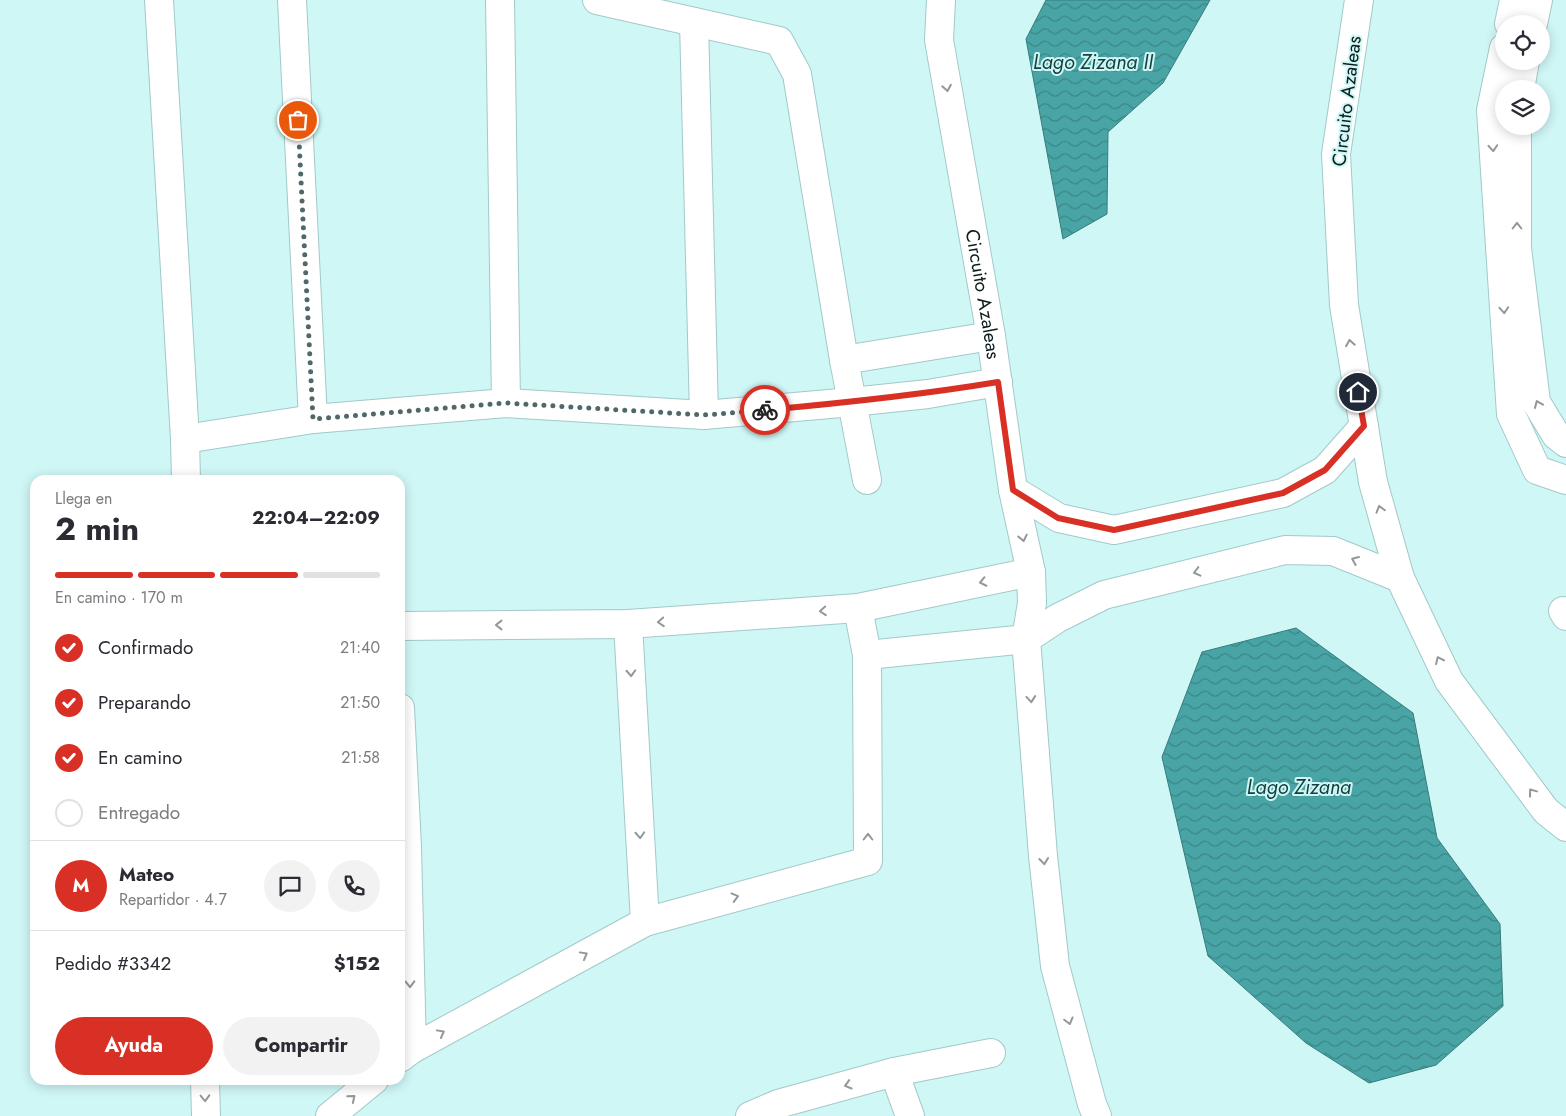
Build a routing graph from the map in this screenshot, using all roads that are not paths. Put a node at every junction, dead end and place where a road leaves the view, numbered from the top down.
1 (159, 0) edge
2 (292, 0) edge
3 (500, 0) edge
4 (597, 0) edge
5 (923, 0) edge
6 (941, 0) edge
7 (1359, 0) edge
8 (1514, 0) edge
9 (1538, 0) edge
10 (1511, 15) edge
11 (1535, 15) edge
12 (694, 22) junction
13 (939, 40) junction
14 (1499, 70) edge
15 (1517, 135) edge
16 (991, 336) junction
17 (844, 360) junction
18 (998, 382) junction
19 (852, 402) junction
20 (506, 403) junction
21 (704, 415) junction
22 (313, 419) junction
23 (1364, 426) junction
24 (185, 439) junction
25 (1561, 439) edge
26 (1537, 470) junction
27 (186, 475) edge
28 (867, 480) dead end
29 (1566, 480) edge
30 (1013, 490) junction
31 (1031, 572) junction
32 (1400, 578) junction
33 (858, 608) junction
34 (628, 624) junction
35 (405, 626) edge
36 (1026, 639) junction
37 (867, 655) junction
38 (405, 807) edge
39 (1566, 827) edge
40 (645, 922) junction
41 (406, 1053) edge
42 (991, 1053) dead end
43 (894, 1072) junction
44 (205, 1085) edge
45 (368, 1085) edge
46 (785, 1110) edge
47 (206, 1116) edge
48 (330, 1116) edge
49 (750, 1116) edge
50 (910, 1116) edge
51 (1097, 1116) edge

1 - 24 street
2 - 22 street
3 - 20 street
4 - 12 street
5 - 13 street
6 - 13 street, Circuito Azaleas
23 -> 7 street, Circuito Azaleas
8 - 10 street
9 - 11 street
12 - 17 street
12 - 21 street
13 -> 16 street, Circuito Azaleas
14 -> 26 street
25 -> 15 street
16 - 17 street
16 - 18 street, Circuito Azaleas
17 - 19 street
18 - 19 street
18 - 30 street, Circuito Azaleas
19 - 21 street
19 - 28 street
20 - 21 street
20 - 22 street
22 - 24 street
23 - 30 street
32 -> 23 street, Circuito Azaleas
24 - 27 street
25 - 26 street
26 - 29 street
30 -> 31 street, Circuito Azaleas
31 -> 33 street
31 - 36 street, Circuito Azaleas
32 -> 36 street
39 -> 32 street, Circuito Azaleas
33 -> 34 street
33 - 37 street
34 -> 35 street
34 -> 40 street
36 - 37 street
36 -> 51 street, Circuito Azaleas
40 -> 37 street
38 -> 41 street
41 -> 40 street
42 - 43 street
43 -> 46 street
43 - 50 street
44 -> 47 street
48 -> 45 street
46 - 49 street

